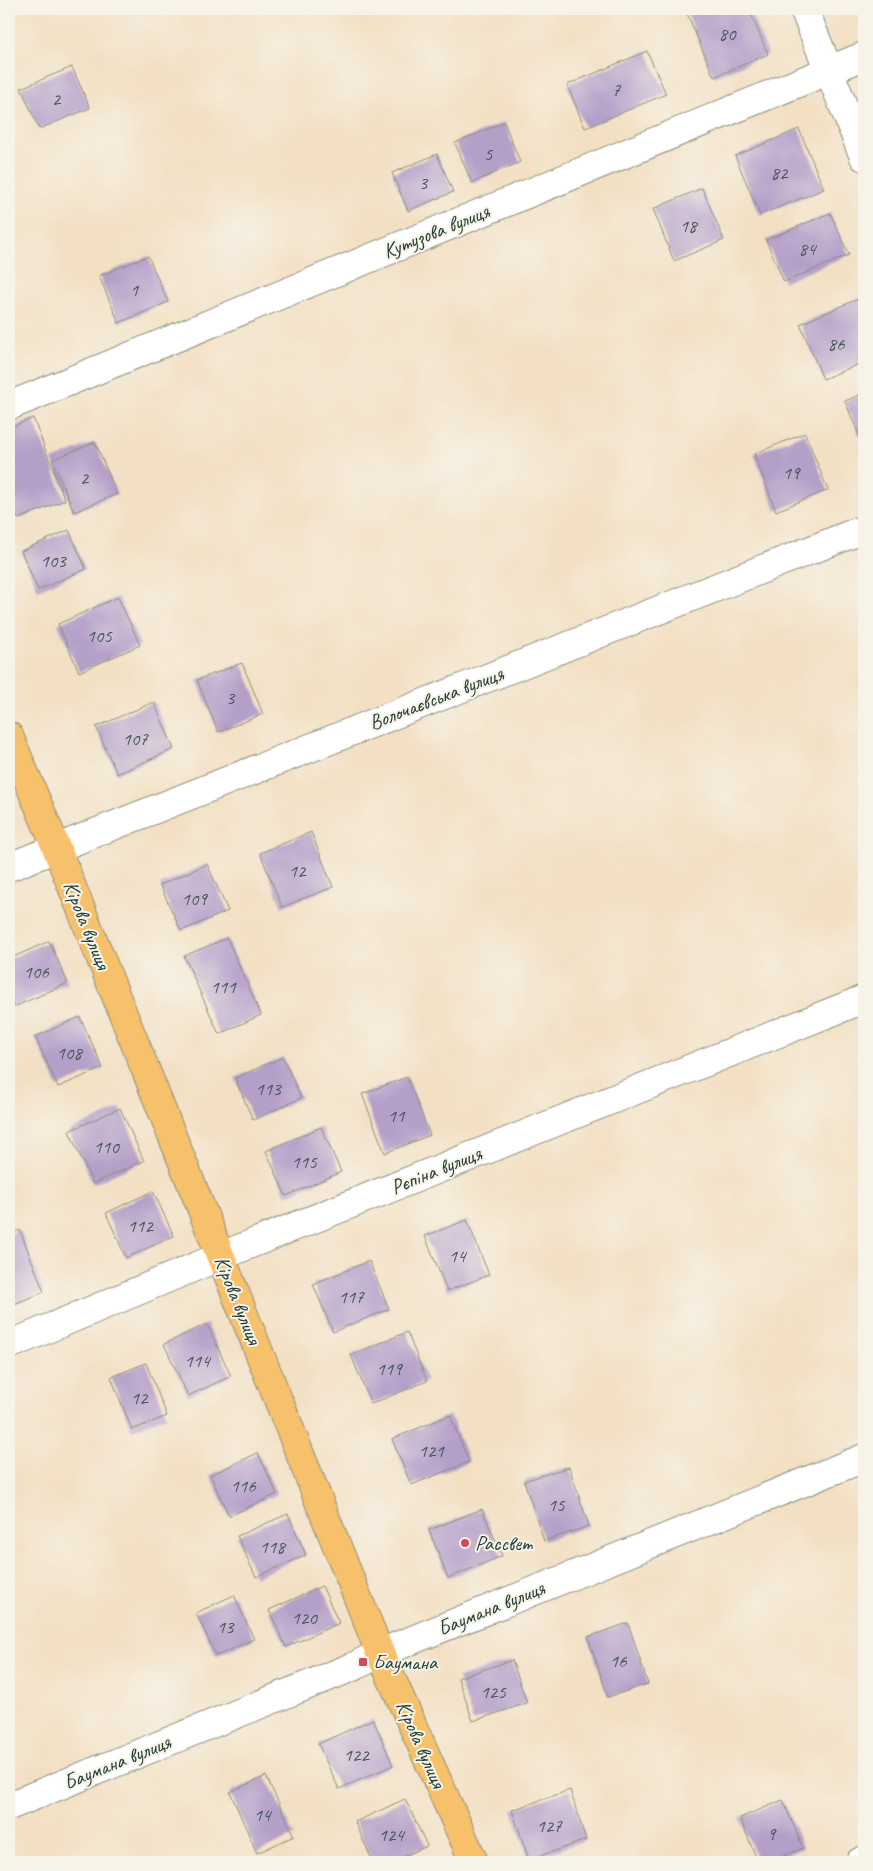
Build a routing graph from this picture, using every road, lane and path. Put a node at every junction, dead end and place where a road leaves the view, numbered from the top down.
1 (804, 9) edge
2 (864, 56) edge
3 (829, 70) junction
4 (864, 157) edge
5 (9, 406) edge
6 (864, 529) edge
7 (9, 736) edge
8 (56, 847) junction
9 (9, 867) edge
10 (864, 999) edge
11 (220, 1256) junction
12 (9, 1345) edge
13 (864, 1458) edge
14 (380, 1653) junction
15 (9, 1806) edge
16 (864, 1860) edge
17 (474, 1862) edge
18 (860, 1862) edge

1 - 3 street
2 - 3 street, Кутузова вулиця
3 - 4 street
3 - 5 street, Кутузова вулиця
6 - 8 street, Волочаєвська вулиця
7 - 8 main road, Кірова вулиця
8 - 9 street, Волочаєвська вулиця
8 - 11 main road, Кірова вулиця
10 - 11 street, Рєпіна вулиця
11 - 12 street, Рєпіна вулиця
11 - 14 main road, Кірова вулиця
13 - 14 street, Баумана вулиця
14 - 15 street, Баумана вулиця
14 - 17 main road, Кірова вулиця
16 - 18 street

